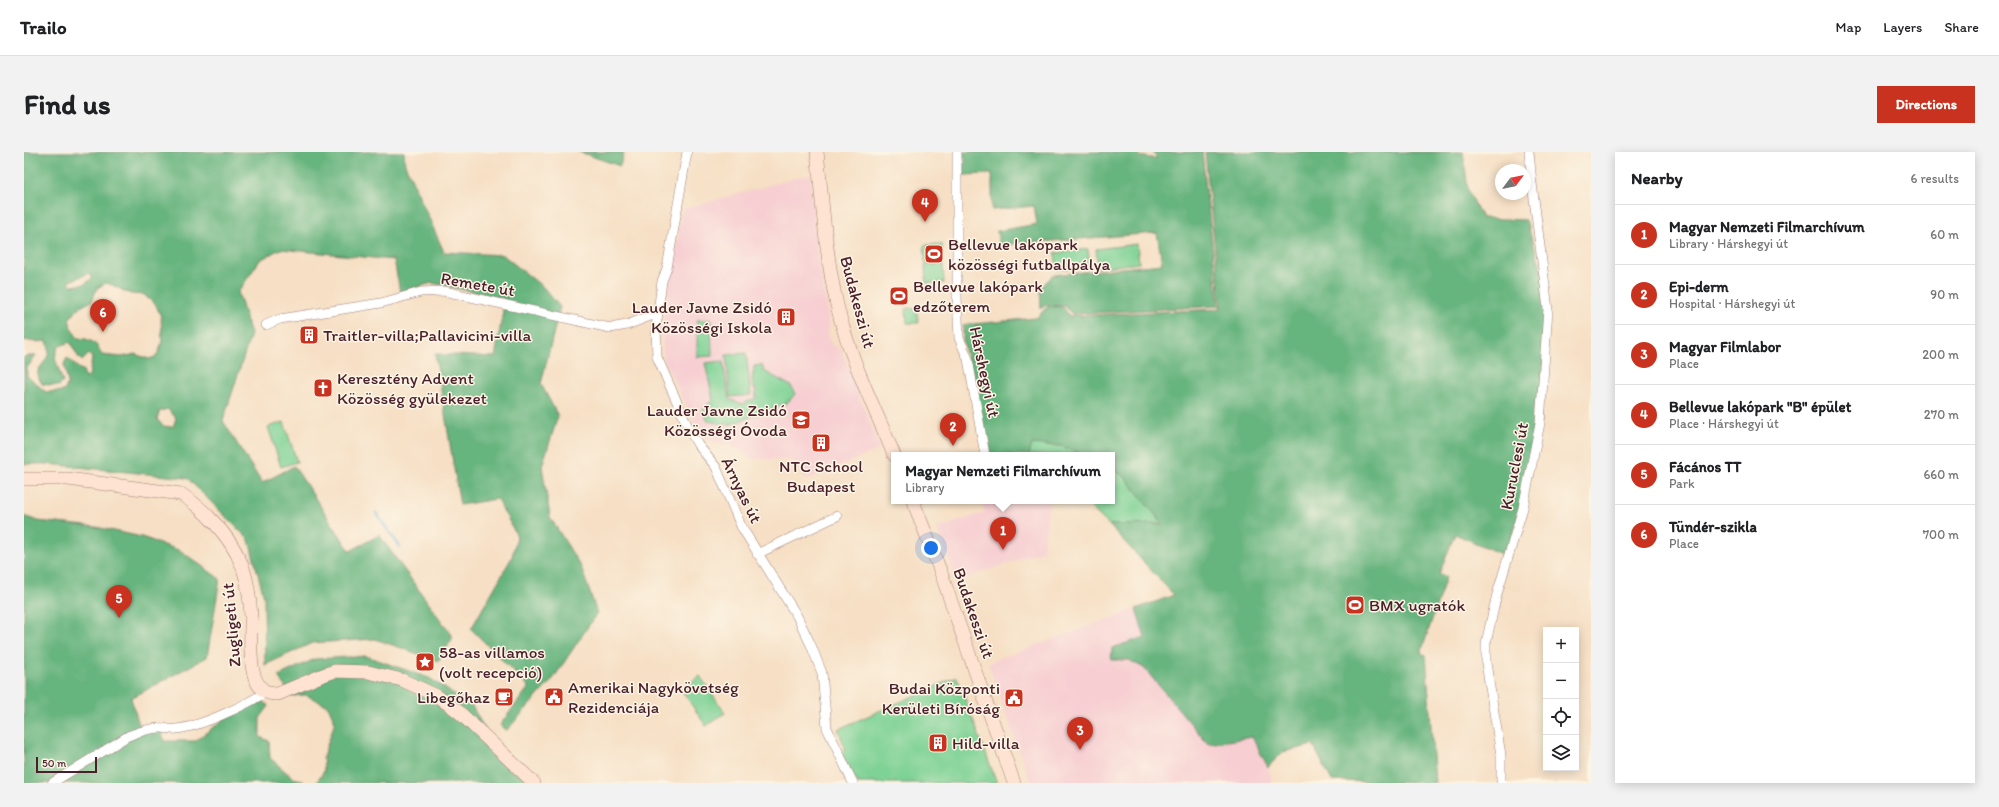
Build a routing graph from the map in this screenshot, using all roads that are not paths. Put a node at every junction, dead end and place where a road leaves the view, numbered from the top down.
1 (687, 152) edge
2 (817, 152) edge
3 (957, 152) edge
4 (1529, 152) edge
5 (658, 313) junction
6 (266, 325) dead end
7 (893, 452) edge
8 (984, 452) edge
9 (24, 479) edge
10 (915, 504) edge
11 (836, 516) dead end
12 (757, 554) junction
13 (266, 692) junction
14 (52, 783) edge
15 (534, 783) edge
16 (853, 783) edge
17 (1014, 783) edge
18 (1501, 783) edge

1 - 5 street, Árnyas út
2 - 7 street, Budakeszi út
3 - 8 street, Hárshegyi út
4 - 18 street, Kuruclesi út
5 - 6 street, Remete út
5 - 12 street, Árnyas út
9 - 13 street, Zugligeti út
10 - 17 street, Budakeszi út
11 - 12 street
12 - 16 street, Árnyas út
13 - 14 street
13 - 15 street

